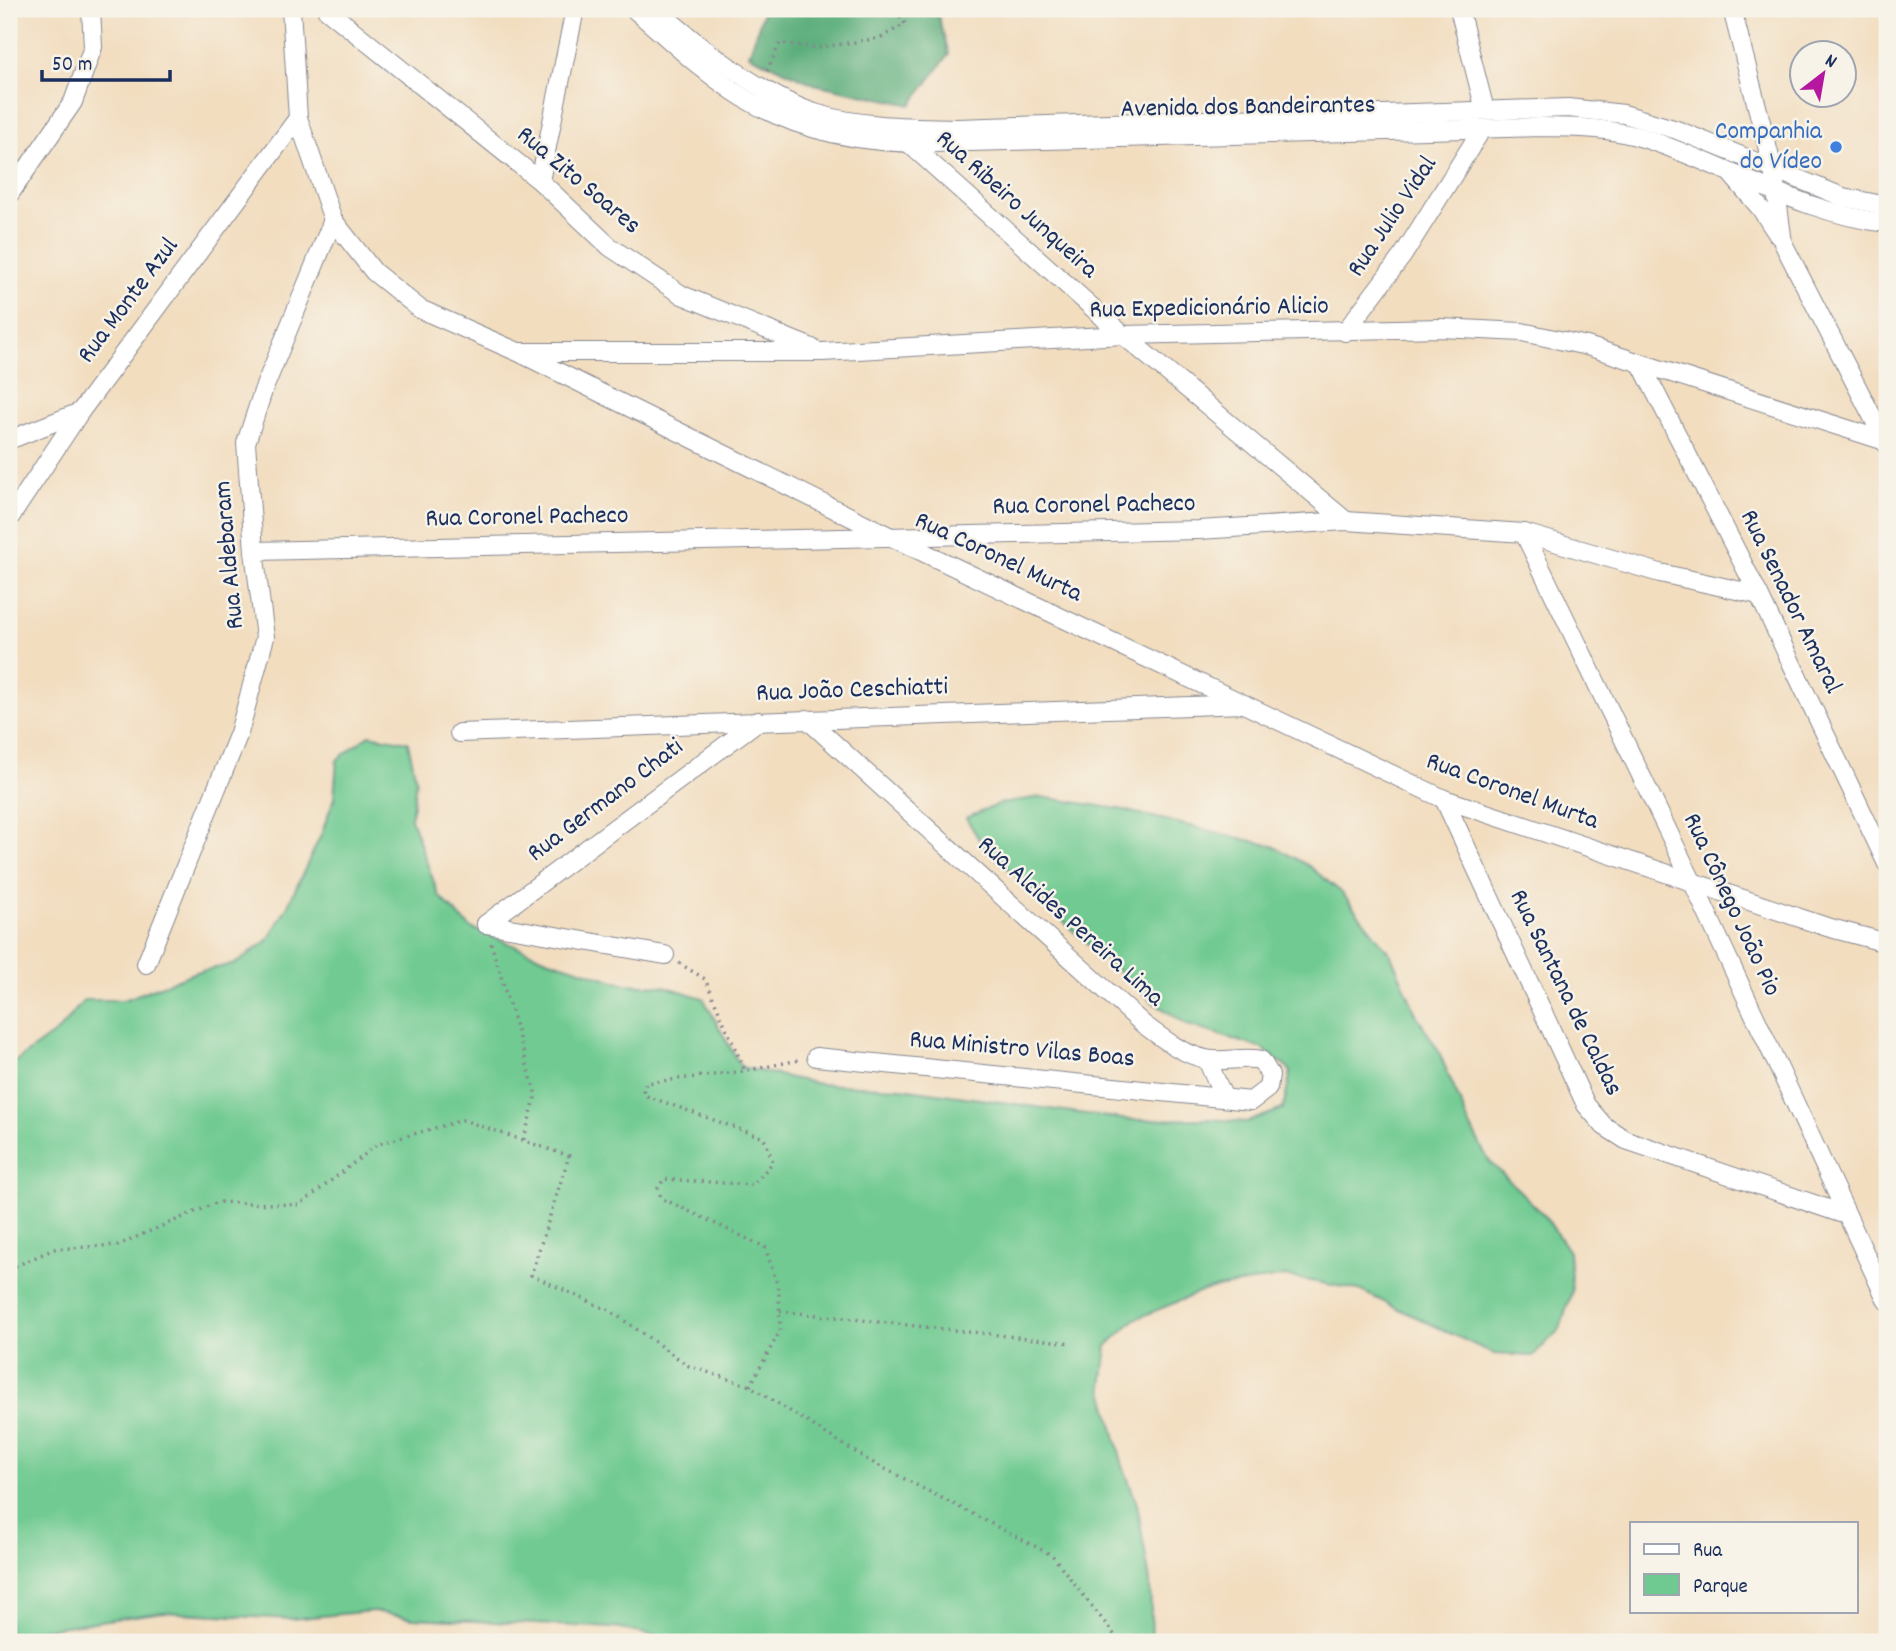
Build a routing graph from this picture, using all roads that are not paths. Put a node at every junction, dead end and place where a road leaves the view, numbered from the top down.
1 (91, 9) edge
2 (291, 9) edge
3 (326, 9) edge
4 (575, 9) edge
5 (634, 9) edge
6 (657, 9) edge
7 (1459, 9) edge
8 (1732, 9) edge
9 (1485, 110) junction
10 (298, 118) junction
11 (891, 126) junction
12 (1482, 129) junction
13 (908, 144) junction
14 (1773, 169) junction
15 (1729, 171) junction
16 (540, 181) junction
17 (1775, 190) junction
18 (9, 195) edge
19 (1887, 206) edge
20 (333, 220) junction
21 (1887, 223) edge
22 (1783, 243) junction
23 (1345, 332) junction
24 (1122, 335) junction
25 (518, 352) junction
26 (821, 352) junction
27 (1642, 366) junction
28 (80, 412) junction
29 (9, 440) edge
30 (1886, 443) edge
31 (9, 519) edge
32 (1346, 521) junction
33 (1524, 533) junction
34 (889, 536) junction
35 (254, 551) junction
36 (1759, 595) junction
37 (1247, 704) junction
38 (807, 719) junction
39 (758, 721) junction
40 (459, 733) dead end
41 (1444, 799) junction
42 (1887, 864) edge
43 (1693, 883) junction
44 (1887, 943) edge
45 (665, 955) road end
46 (146, 964) dead end
47 (816, 1057) road end
48 (1208, 1060) junction
49 (1223, 1096) junction
50 (1846, 1215) junction
51 (1887, 1301) edge

1 - 18 street
2 - 10 street, Rua Coronel Murta
3 - 16 street, Rua Zito Soares
4 - 16 street
5 - 13 street, Avenida dos Bandeirantes
6 - 11 street, Avenida dos Bandeirantes
7 - 9 street
8 - 14 street
9 - 11 street, Avenida dos Bandeirantes
9 - 14 street, Avenida dos Bandeirantes
10 - 20 street, Rua Coronel Murta
10 - 28 street, Rua Monte Azul
11 - 13 street, Rua Ribeiro Junqueira
12 - 13 street, Avenida dos Bandeirantes
12 - 15 street, Avenida dos Bandeirantes
12 - 23 street, Rua Julio Vidal
13 - 24 street, Rua Ribeiro Junqueira
14 - 17 street
14 - 19 street, Avenida dos Bandeirantes
15 - 17 street, Avenida dos Bandeirantes
15 - 22 street
16 - 26 street, Rua Zito Soares
17 - 21 street, Avenida dos Bandeirantes
17 - 22 street
20 - 25 street, Rua Coronel Murta
20 - 35 street, Rua Aldebaram
22 - 30 street
23 - 24 street, Rua Expedicionário Alicio
23 - 27 street, Rua Expedicionário Alicio
24 - 26 street, Rua Expedicionário Alicio
24 - 32 street, Rua Ribeiro Junqueira
25 - 26 street, Rua Expedicionário Alicio
25 - 34 street, Rua Coronel Murta
27 - 30 street, Rua Expedicionário Alicio
27 - 36 street, Rua Senador Amaral
28 - 29 street
28 - 31 street, Rua Monte Azul
32 - 33 street, Rua Coronel Pacheco
32 - 34 street, Rua Coronel Pacheco
33 - 36 street, Rua Coronel Pacheco
33 - 43 street, Rua Cônego João Pio
34 - 35 street, Rua Coronel Pacheco
34 - 37 street, Rua Coronel Murta
35 - 46 street, Rua Aldebaram
36 - 42 street, Rua Senador Amaral
37 - 38 street, Rua João Ceschiatti
37 - 41 street, Rua Coronel Murta
38 - 39 street, Rua João Ceschiatti
38 - 48 street, Rua Alcides Pereira Lima
39 - 40 street, Rua João Ceschiatti
39 - 45 street, Rua Germano Chati
41 - 43 street, Rua Coronel Murta
41 - 50 street, Rua Santana de Caldas
43 - 44 street, Rua Coronel Murta
43 - 50 street, Rua Cônego João Pio
47 - 49 street, Rua Ministro Vilas Boas
48 - 49 street
48 - 49 street, Rua Alcides Pereira Lima
50 - 51 street, Rua Cônego João Pio

